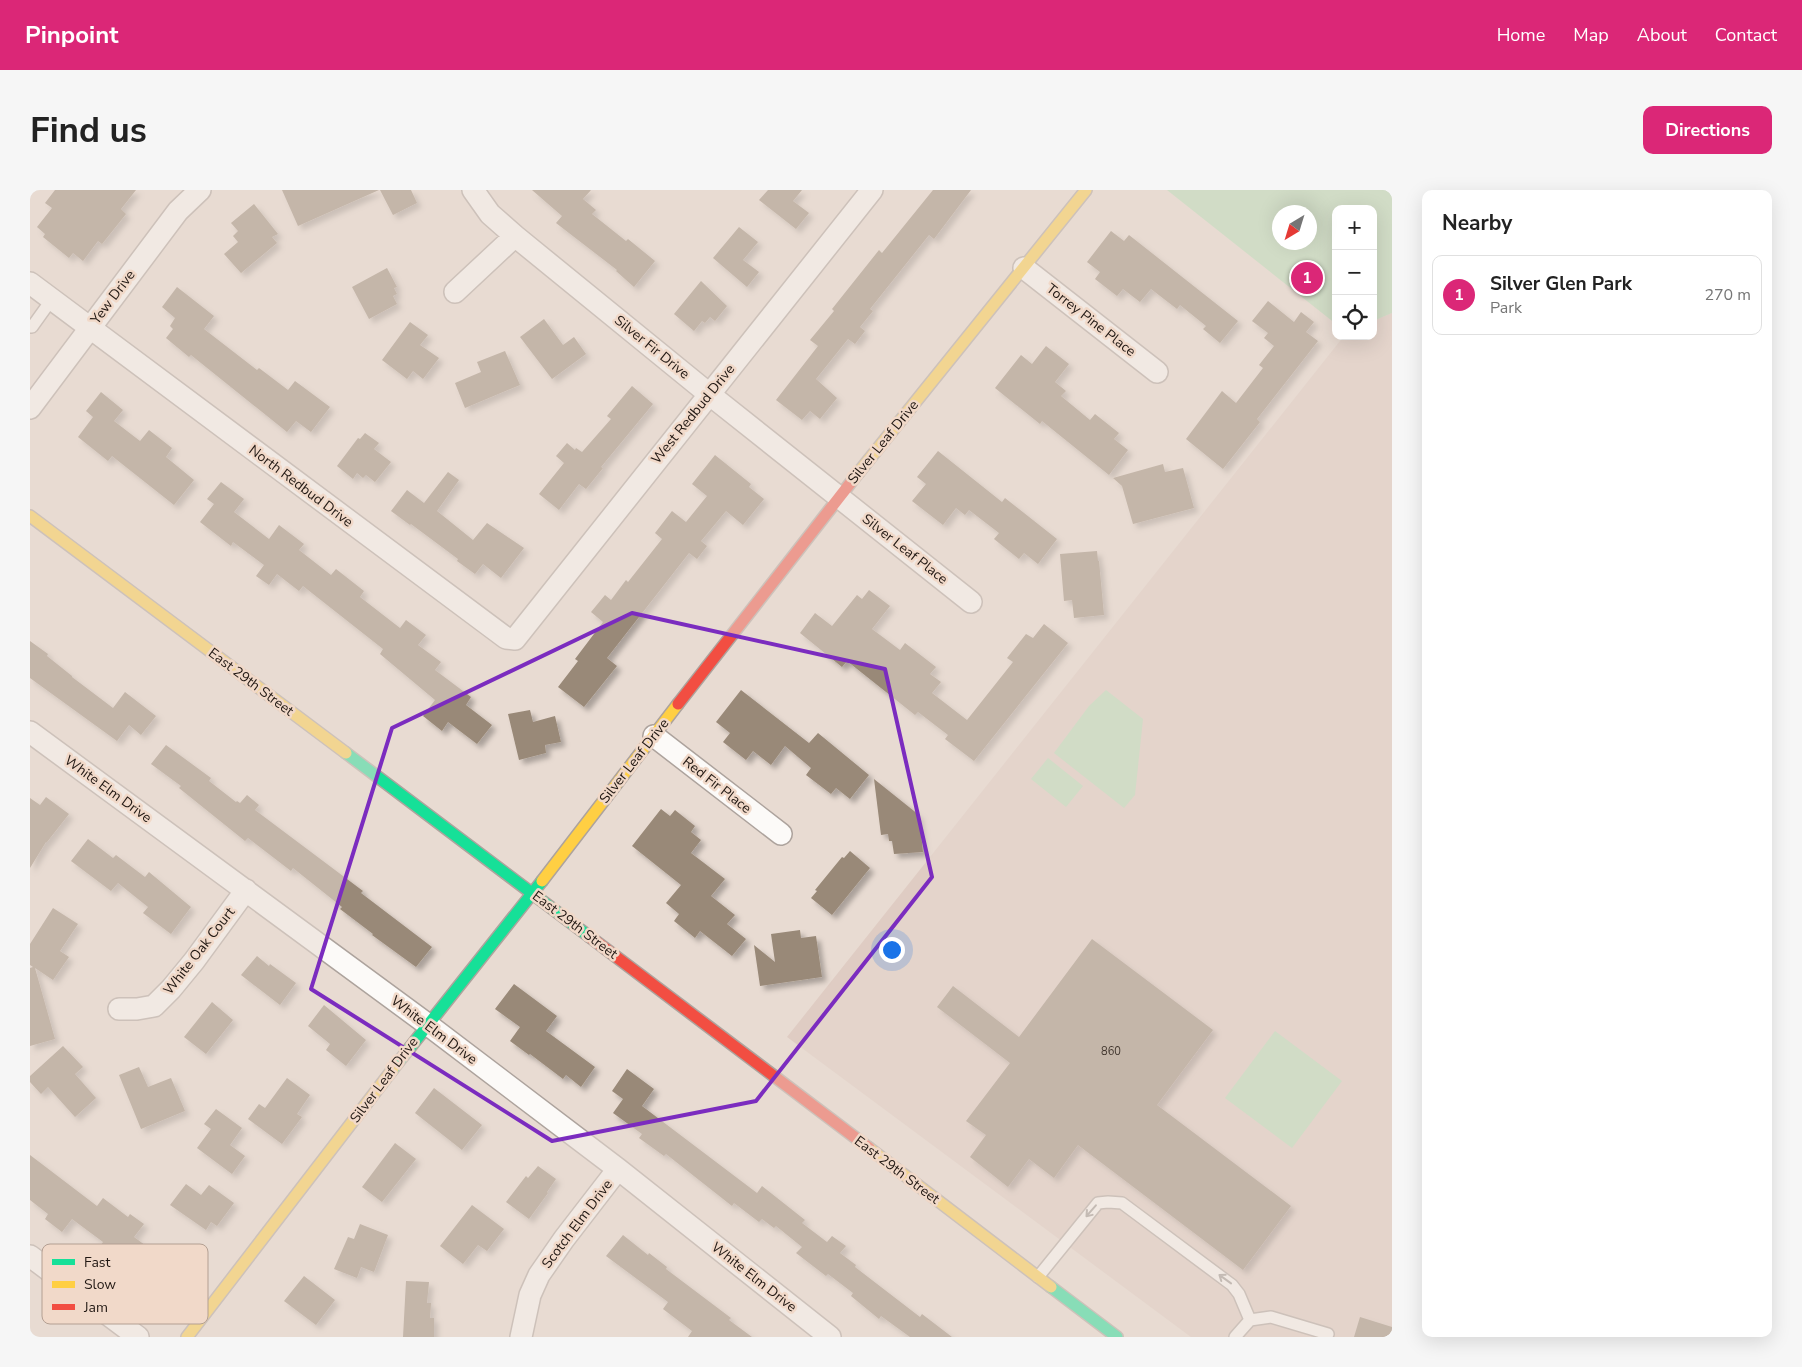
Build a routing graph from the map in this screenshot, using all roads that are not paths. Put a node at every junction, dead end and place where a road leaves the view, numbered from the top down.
1 (200, 190) edge
2 (473, 190) edge
3 (872, 190) edge
4 (1086, 190) edge
5 (515, 236) junction
6 (1024, 268) junction
7 (30, 283) edge
8 (456, 292) dead end
9 (52, 299) junction
10 (30, 327) edge
11 (90, 327) junction
12 (1157, 372) dead end
13 (709, 394) junction
14 (30, 408) edge
15 (839, 497) junction
16 (30, 516) edge
17 (971, 602) dead end
18 (515, 638) joint
19 (30, 732) edge
20 (654, 736) junction
21 (781, 834) dead end
22 (246, 890) junction
23 (532, 893) junction
24 (119, 1009) dead end
25 (427, 1024) junction
26 (618, 1169) junction
27 (30, 1256) edge
28 (42, 1265) edge
29 (1038, 1277) junction
30 (208, 1310) edge
31 (1250, 1320) junction
32 (121, 1324) edge
33 (197, 1324) edge
34 (1328, 1334) dead end
35 (138, 1337) edge
36 (187, 1337) edge
37 (521, 1337) edge
38 (830, 1337) edge
39 (1117, 1337) edge
40 (1234, 1337) edge

1 - 11 street, Yew Drive
2 - 5 street, Silver Fir Drive
3 - 13 street, West Redbud Drive
4 - 6 street, Silver Leaf Drive
5 - 8 street
5 - 13 street, Silver Fir Drive
6 - 12 street, Torrey Pine Place
6 - 15 street, Silver Leaf Drive
7 - 9 street, North Redbud Drive
9 - 10 lane
9 - 11 street, North Redbud Drive
11 - 14 street, Yew Drive
11 - 18 street, North Redbud Drive
13 - 15 street, Silver Fir Drive
13 - 18 street, West Redbud Drive
15 - 17 street, Silver Leaf Place
15 - 20 street, Silver Leaf Drive
16 - 23 street, East 29th Street
19 - 22 street, White Elm Drive
20 - 21 street, Red Fir Place
20 - 23 street, Silver Leaf Drive
22 - 24 street, White Oak Court
22 - 25 street, White Elm Drive
23 - 25 street, Silver Leaf Drive
23 - 29 street, East 29th Street
25 - 26 street, White Elm Drive
25 - 30 street, Silver Leaf Drive
26 - 37 street, Scotch Elm Drive
26 - 38 street, White Elm Drive
27 - 28 street
31 -> 29 lane
29 - 39 street, East 29th Street
31 - 34 lane
31 - 40 lane
32 - 35 street
33 - 36 street, Silver Leaf Drive

